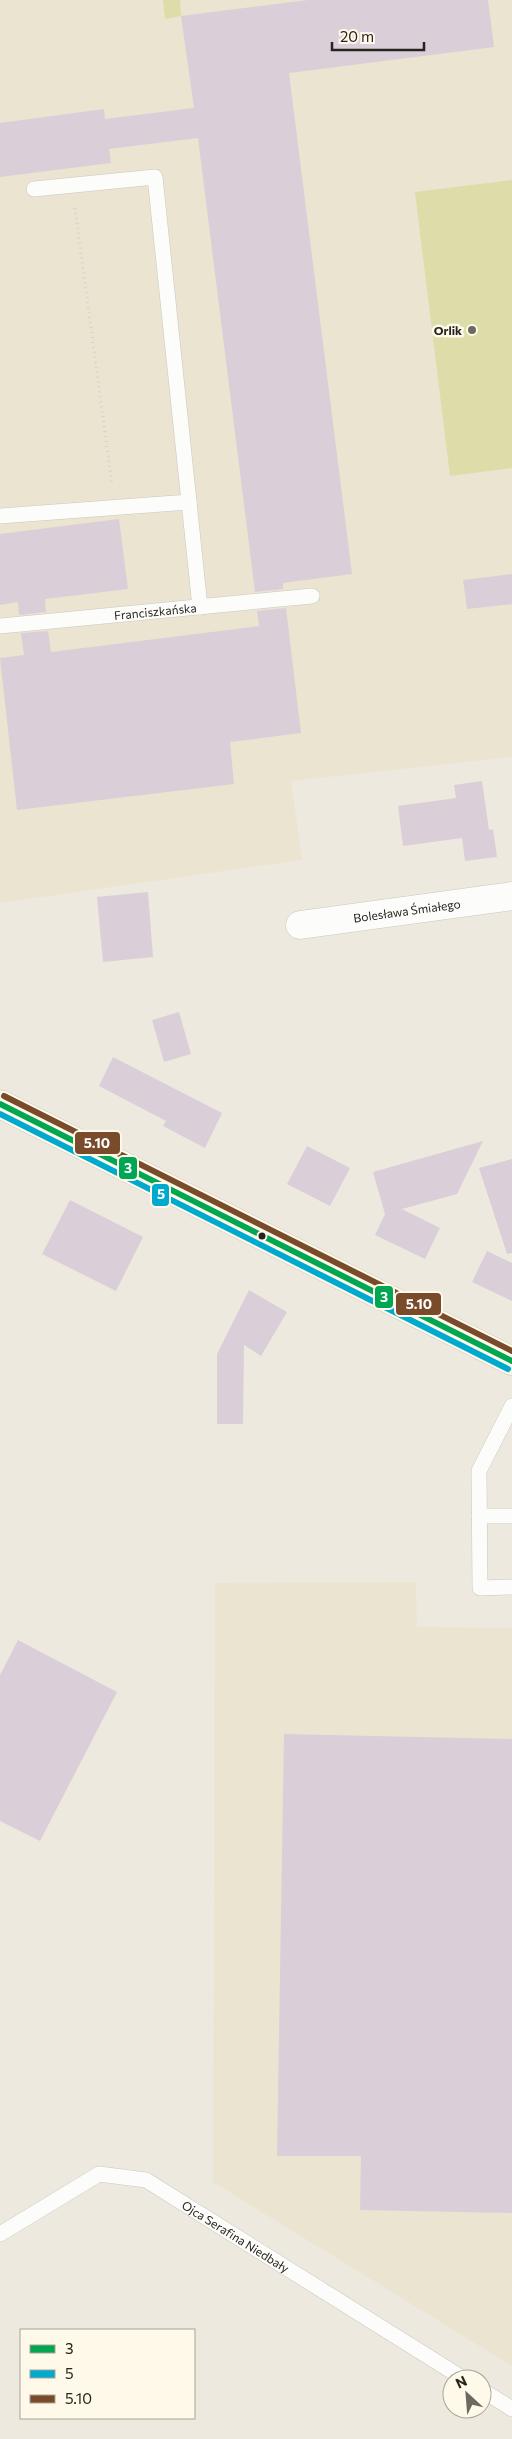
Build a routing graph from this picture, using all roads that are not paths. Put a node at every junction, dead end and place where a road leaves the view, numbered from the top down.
1 (34, 189) dead end
2 (190, 502) junction
3 (0, 516) edge
4 (312, 596) dead end
5 (200, 607) junction
6 (0, 626) edge
7 (512, 896) edge
8 (300, 925) dead end
9 (0, 1104) edge
10 (512, 1361) edge
11 (512, 1406) edge
12 (480, 1516) junction
13 (512, 1516) edge
14 (512, 1588) edge
15 (0, 2234) edge
16 (448, 2369) edge
17 (492, 2396) edge
18 (512, 2409) edge

1 - 2 lane
2 - 3 lane
2 - 5 lane
4 - 5 lane, Franciszkańska
5 - 6 lane, Franciszkańska
7 - 8 street, Bolesława Śmiałego
9 - 10 main road
11 - 12 lane
12 - 13 lane
12 - 14 lane
15 - 16 lane, Ojca Serafina Niedbały
17 - 18 lane

